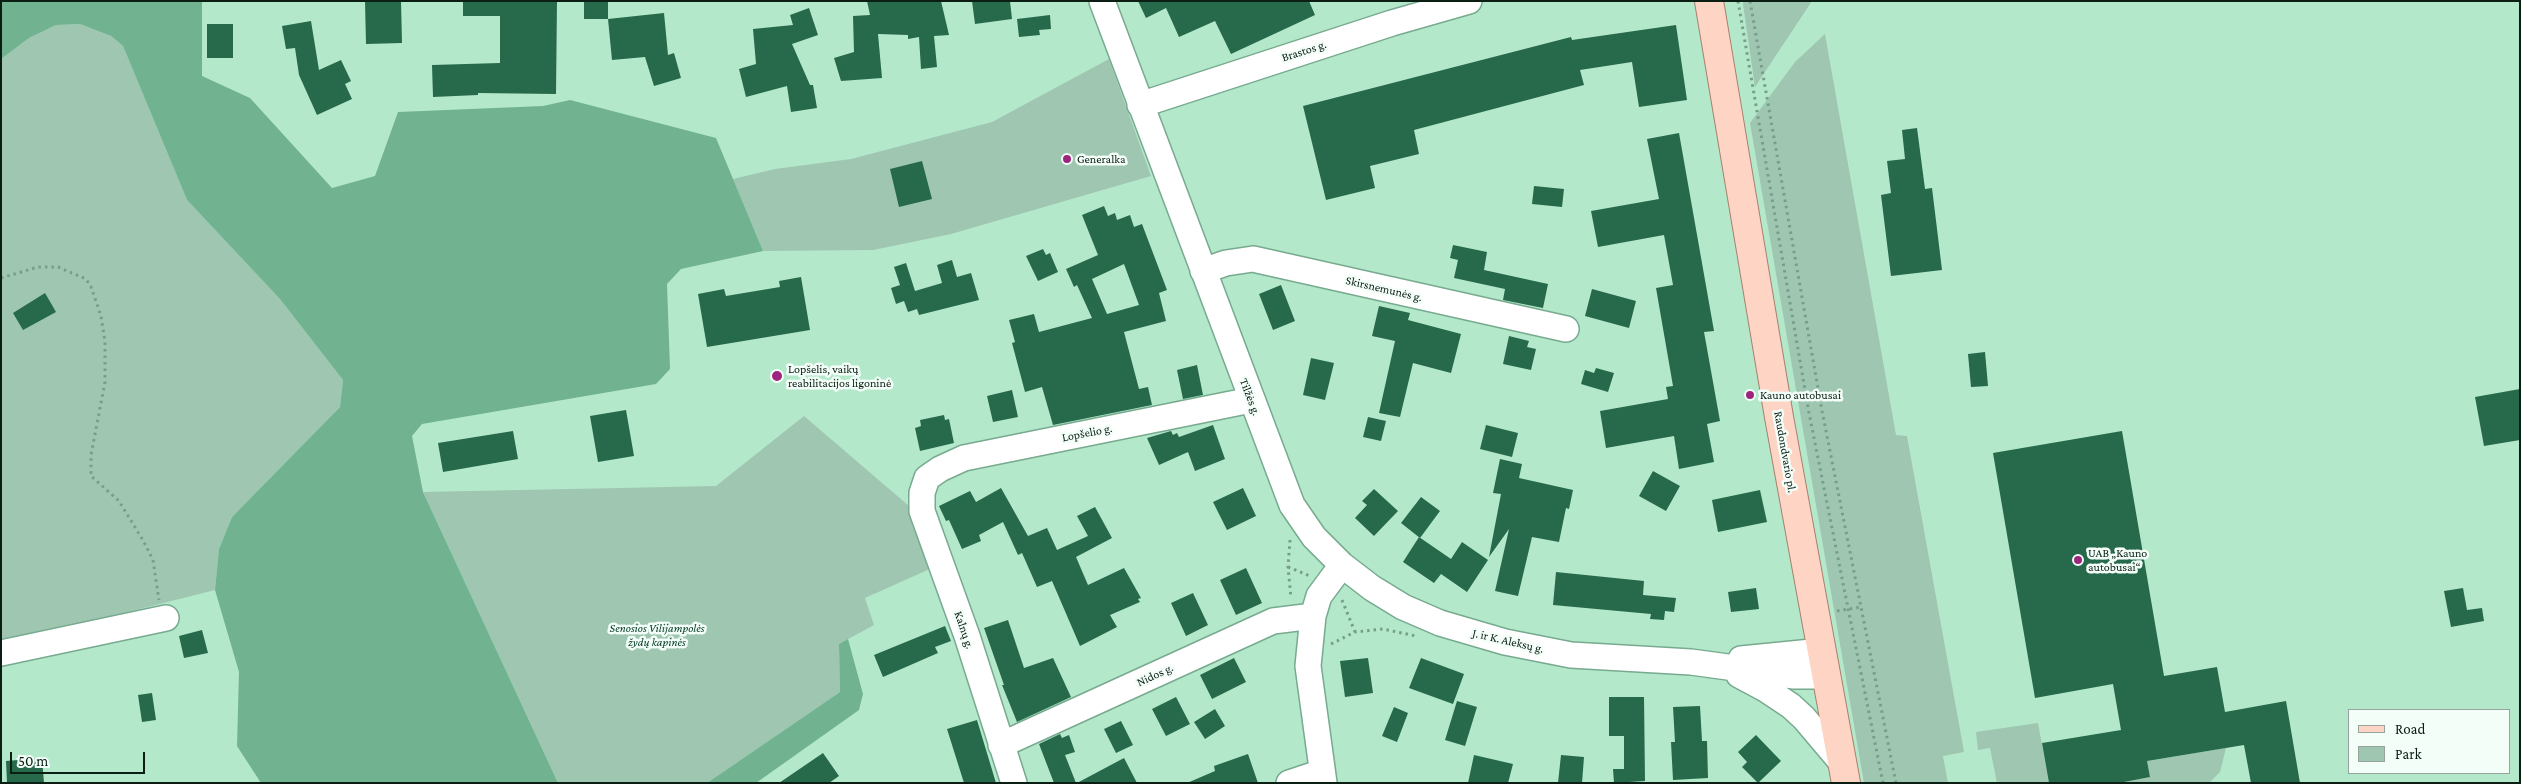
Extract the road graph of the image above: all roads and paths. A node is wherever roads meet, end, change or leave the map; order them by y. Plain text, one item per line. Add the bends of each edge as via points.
1 (1102, 1) edge
2 (1469, 1) edge
3 (1709, 1) edge
4 (1738, 1) edge
5 (1750, 1) edge
6 (1140, 105) junction
7 (1203, 271) junction
8 (1, 278) edge
9 (1566, 330) dead end
10 (1251, 400) junction
11 (928, 478) joint
12 (1292, 505) junction
13 (1342, 565) junction
14 (1303, 617) junction
15 (164, 619) joint
16 (1440, 623) junction
17 (1, 653) edge
18 (1691, 662) junction
19 (1824, 663) junction
20 (1308, 666) junction
21 (1725, 668) junction
22 (1002, 746) junction
23 (1844, 773) edge
24 (1323, 777) edge
25 (1014, 783) edge
26 (1289, 783) edge
27 (1883, 783) edge
28 (1896, 783) edge

1 - 6 street, Tilžės g.
2 - 6 street, Brastos g.
3 - 19 main road, Raudondvario pl. via 1778,417
4 - 27 path via 1809,413
5 - 28 path via 1822,411
6 - 7 street, Tilžės g.
7 - 9 street, Skirsnemunės g. via 1253,259
7 - 10 street, Tilžės g.
8 - 15 path via 38,267 58,268 77,273 91,287 101,316 105,342 105,382 90,476 118,501 144,542 153,560
10 - 11 street, Lopšelio g. via 964,458
10 - 12 street, Tilžės g.
11 - 22 street, Kalnų g. via 922,493 922,511
12 - 13 street, Tilžės g. via 1314,537
12 - 14 path via 1288,567
13 - 14 street
13 - 16 street, J. ir K. Aleksų g. via 1387,598
14 - 20 street
14 - 22 street, Nidos g. via 1273,621
15 - 17 street
16 - 18 street, J. ir K. Aleksų g. via 1504,642 1571,655
16 - 20 path via 1414,637 1383,629 1355,632 1336,640
18 - 19 street, J. ir K. Aleksų g.
18 - 21 street, J. ir K. Aleksų g.
19 - 21 street, J. ir K. Aleksų g. via 1794,676
19 - 23 main road, Raudondvario pl.
20 - 24 street
21 - 23 street, J. ir K. Aleksų g. via 1791,706 1804,718
22 - 25 street, Kalnų g.
24 - 26 street

